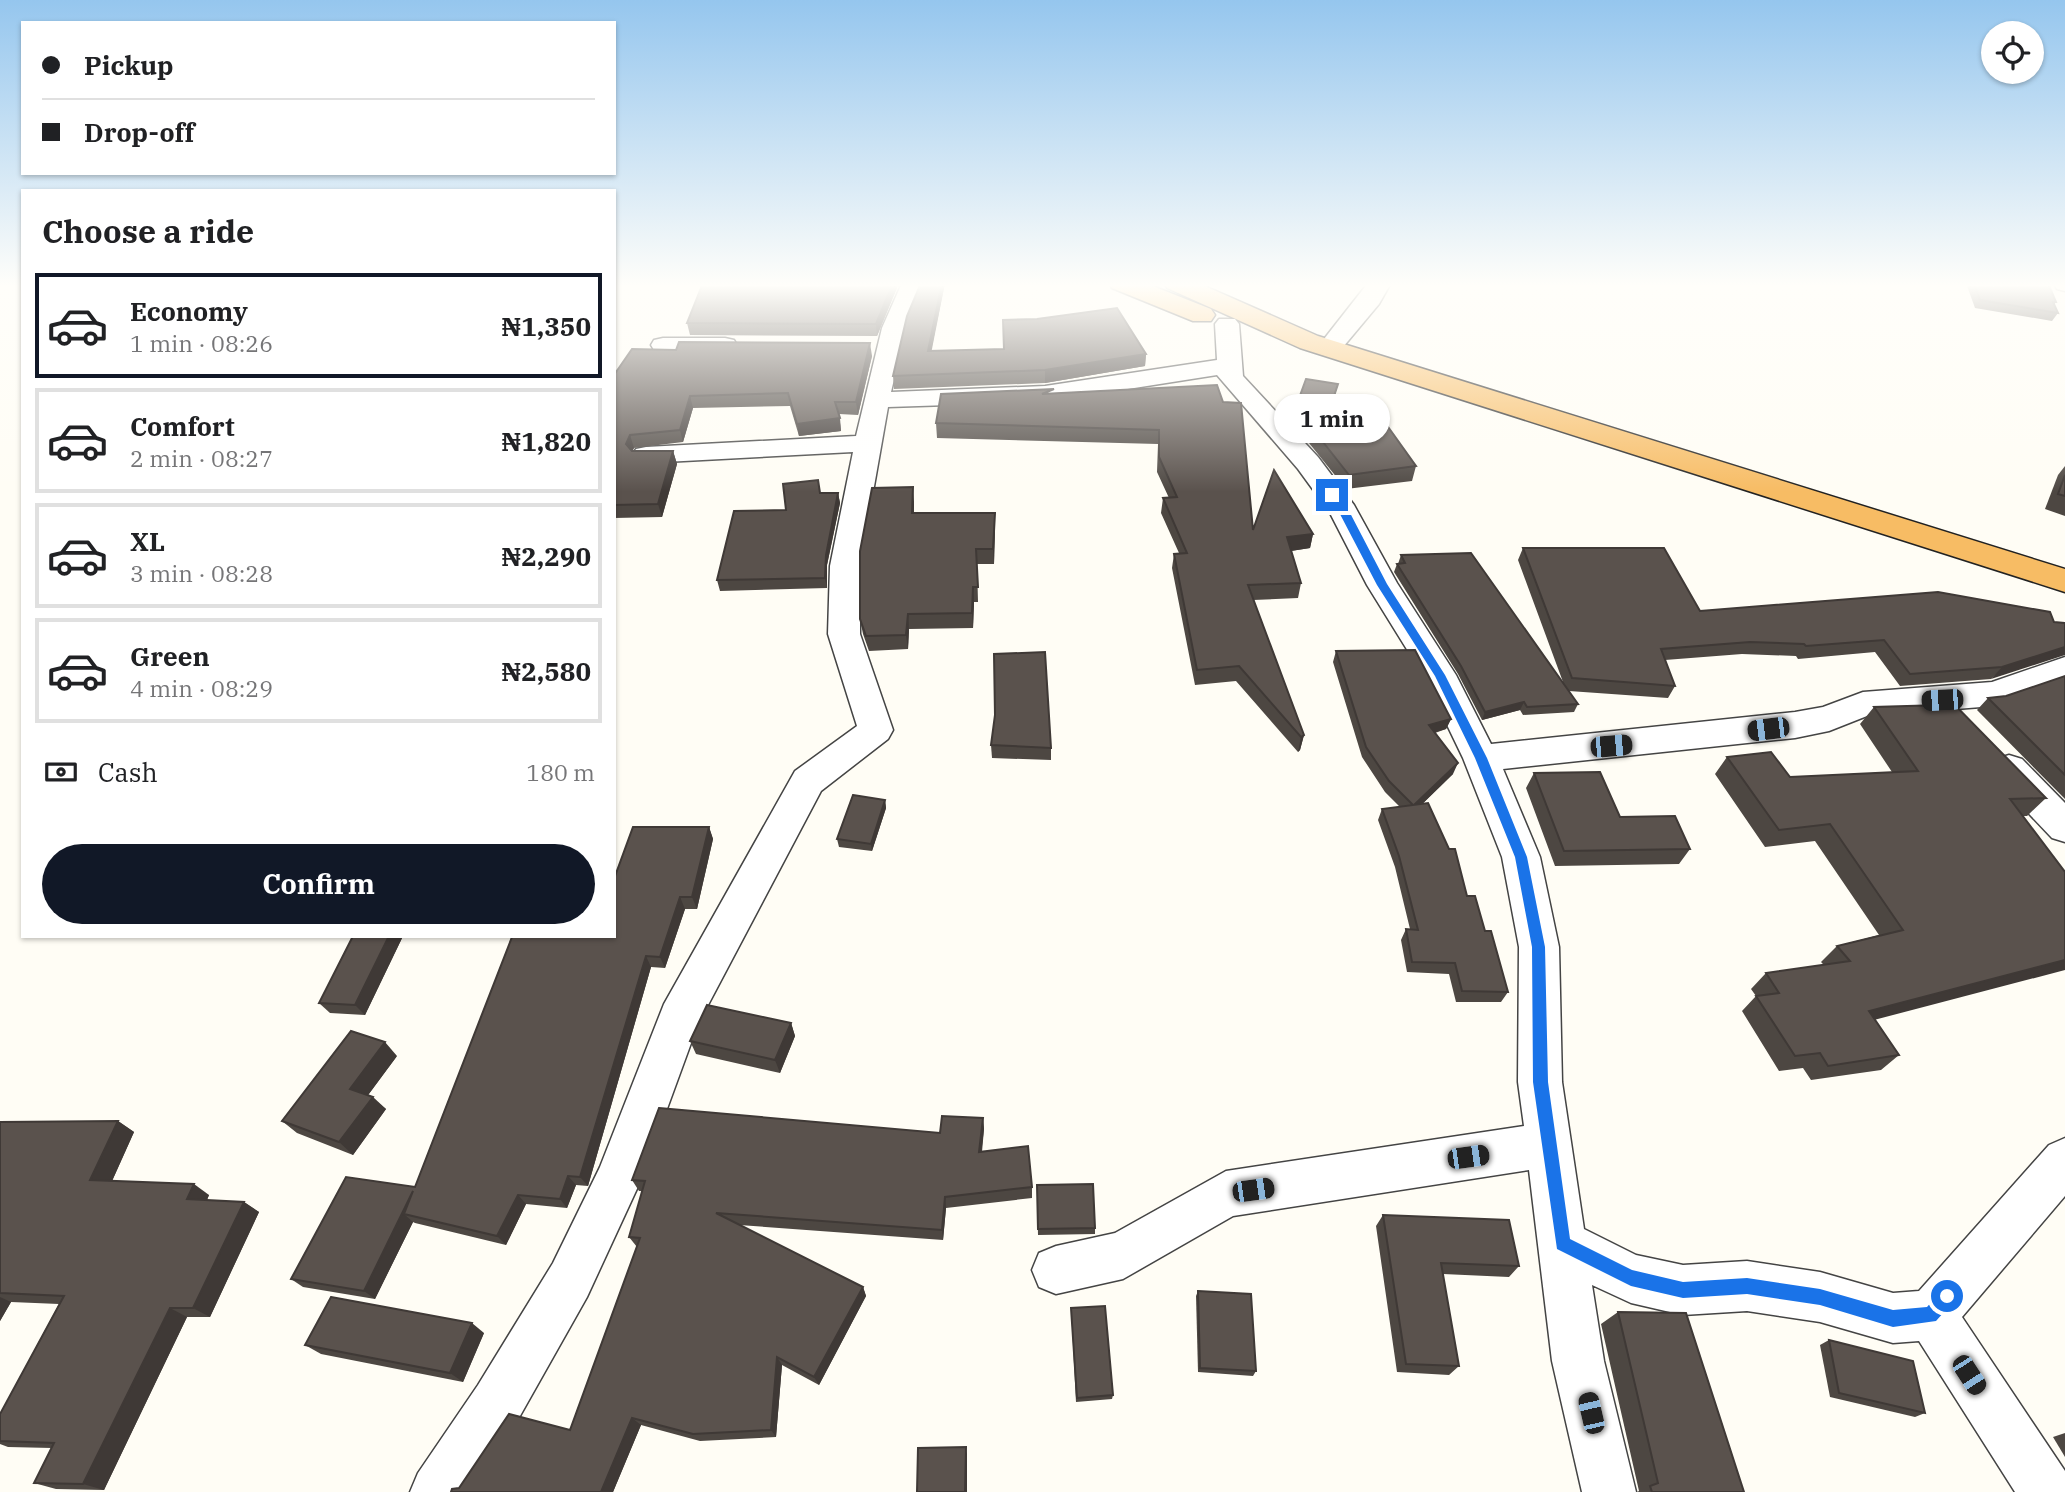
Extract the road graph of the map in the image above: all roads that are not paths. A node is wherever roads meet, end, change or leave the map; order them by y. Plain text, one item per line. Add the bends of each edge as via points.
1 (876, 353) edge
2 (1227, 353) edge
3 (1343, 353) edge
4 (1227, 366) junction
5 (876, 400) junction
6 (870, 443) junction
7 (646, 455) edge
8 (2065, 581) edge
9 (2065, 669) edge
10 (1942, 700) junction
11 (1481, 758) junction
12 (2065, 827) edge
13 (1549, 1145) junction
14 (2065, 1161) edge
15 (1563, 1244) junction
16 (1056, 1270) dead end
17 (1931, 1315) junction
18 (437, 1492) edge
19 (1609, 1492) edge
20 (2046, 1492) edge

1 - 5 street
2 - 4 street
3 - 8 highway
4 - 5 street via 1045,394
4 - 11 street via 1230,377 1308,463 1344,511 1382,585 1439,675
5 - 6 street
6 - 7 street
6 - 18 street via 845,566 844,634 876,730 808,781 679,1018 618,1180 570,1280
9 - 10 street via 1994,694
10 - 11 street via 1863,705 1795,725
10 - 12 street
11 - 13 street via 1521,857 1539,947 1541,1082
13 - 15 street
13 - 16 street via 1226,1194 1123,1255
14 - 17 street
15 - 17 street via 1631,1278 1683,1290 1747,1286 1820,1297 1893,1318
15 - 19 street via 1578,1361
17 - 20 street

